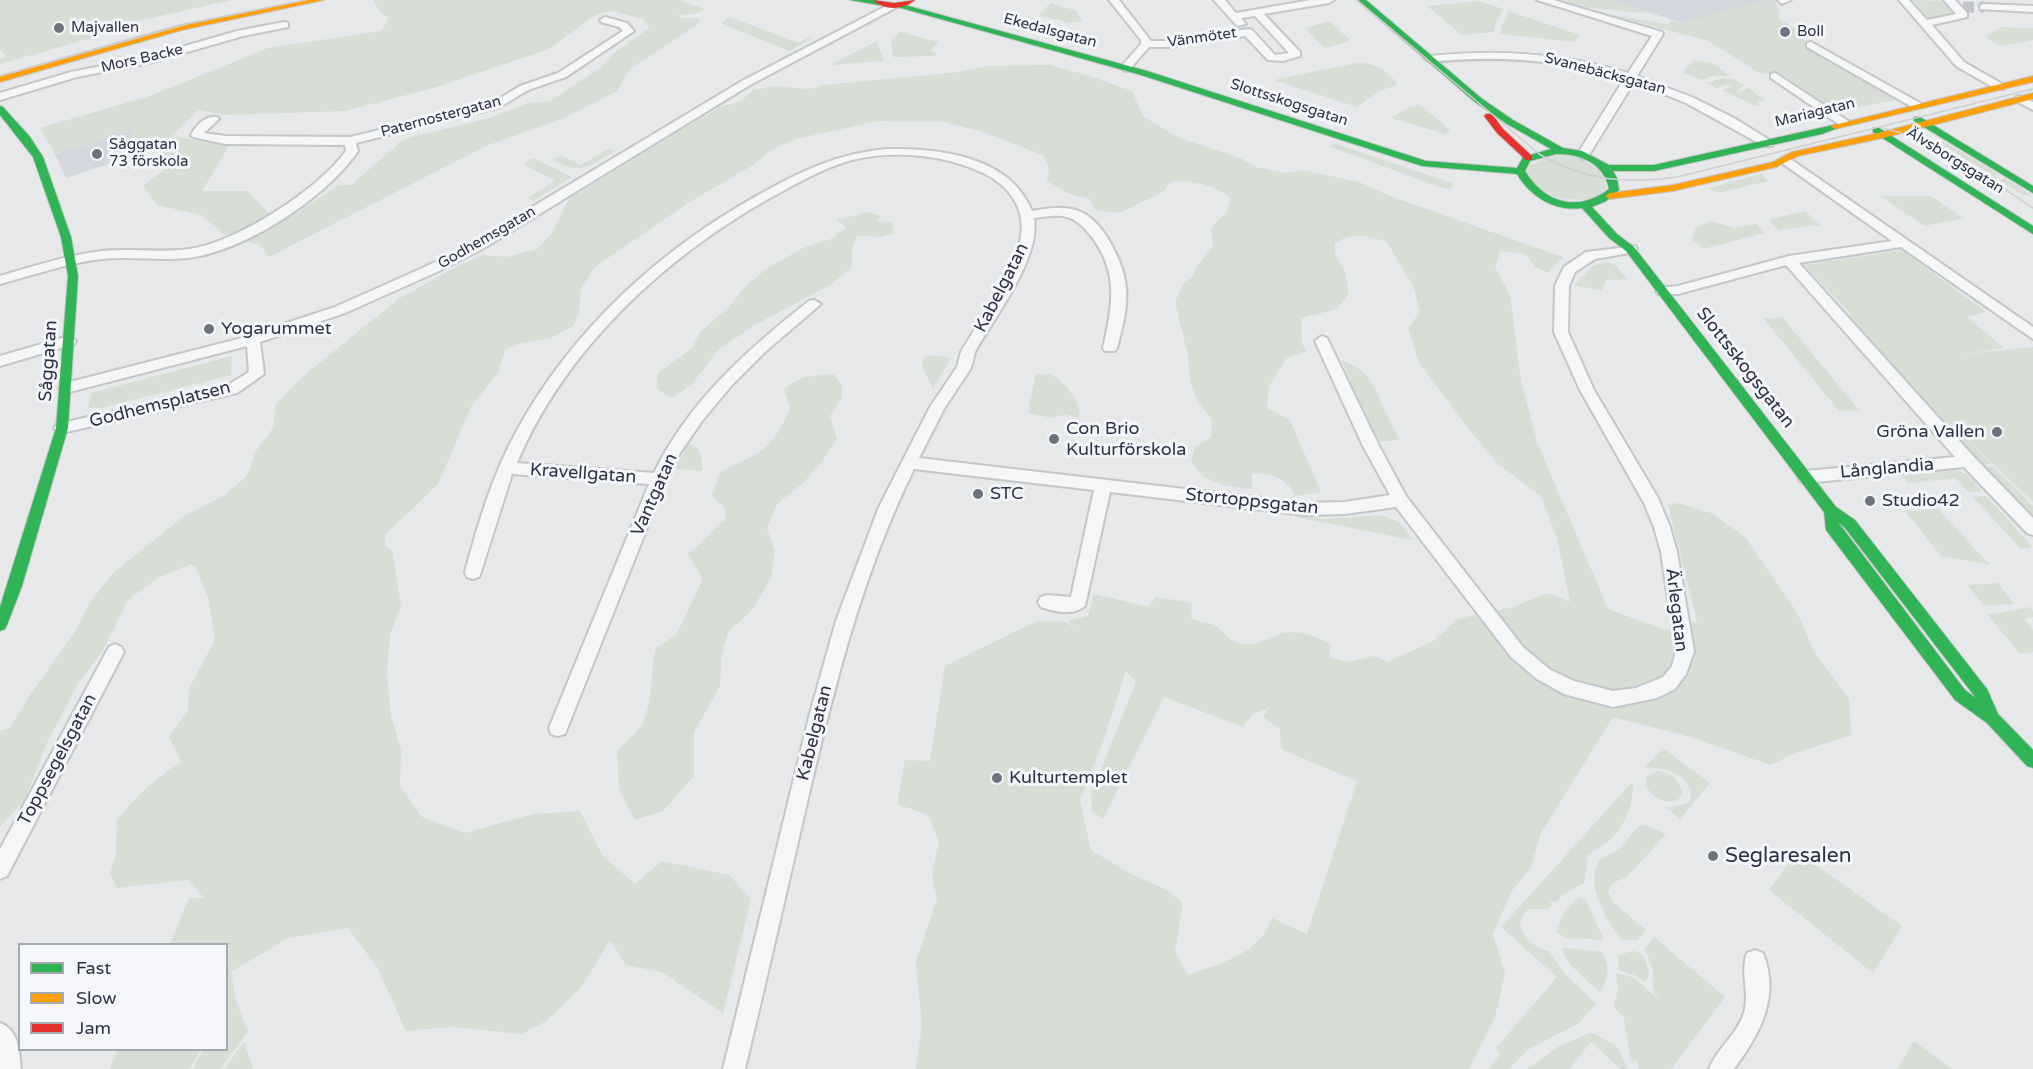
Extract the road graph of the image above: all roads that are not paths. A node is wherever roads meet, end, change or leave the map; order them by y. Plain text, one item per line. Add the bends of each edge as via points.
1 (276, 0) edge
2 (320, 0) edge
3 (854, 0) edge
4 (911, 0) edge
5 (1114, 0) edge
6 (1219, 0) edge
7 (1329, 0) edge
8 (1361, 0) edge
9 (1542, 0) edge
10 (1904, 0) edge
11 (1956, 5) edge
12 (884, 6) edge
13 (1984, 8) tunnel mouth
14 (2033, 9) edge
15 (1257, 12) junction
16 (1234, 16) junction
17 (604, 20) dead end
18 (1925, 24) junction
19 (284, 25) dead end
20 (1248, 32) junction
21 (1146, 44) junction
22 (1811, 45) dead end
23 (1430, 59) junction
24 (1129, 64) junction
25 (0, 68) edge
26 (1775, 76) dead end
27 (1629, 78) junction
28 (2033, 79) edge
29 (0, 80) edge
30 (2000, 87) junction
31 (0, 97) edge
32 (2026, 97) edge
33 (1478, 100) junction
34 (1916, 105) junction
35 (2033, 106) edge
36 (0, 109) edge
37 (1901, 109) junction
38 (213, 119) dead end
39 (1859, 119) junction
40 (1844, 123) junction
41 (1924, 124) junction
42 (1883, 135) junction
43 (350, 141) junction
44 (1768, 142) junction
45 (1585, 150) junction
46 (1561, 151) junction
47 (1529, 158) junction
48 (1786, 160) junction
49 (1605, 166) junction
50 (1520, 171) junction
51 (2033, 190) edge
52 (1606, 199) junction
53 (1585, 206) junction
54 (1028, 214) junction
55 (2033, 231) edge
56 (1904, 243) junction
57 (1630, 249) junction
58 (1789, 260) junction
59 (72, 261) junction
60 (0, 280) edge
61 (1663, 291) junction
62 (814, 304) dead end
63 (2033, 319) edge
64 (2018, 324) junction
65 (2033, 334) edge
66 (253, 339) junction
67 (69, 341) junction
68 (1322, 341) dead end
69 (1110, 348) dead end
70 (0, 362) edge
71 (66, 388) junction
72 (62, 428) junction
73 (1968, 461) junction
74 (909, 463) junction
75 (508, 468) junction
76 (1806, 477) junction
77 (659, 479) junction
78 (1103, 487) junction
79 (1400, 500) junction
80 (2033, 529) edge
81 (473, 572) dead end
82 (1047, 602) dead end
83 (0, 625) edge
84 (115, 652) dead end
85 (558, 728) dead end
86 (2026, 744) edge
87 (2033, 761) edge
88 (0, 868) edge
89 (1755, 961) dead end
90 (0, 1035) edge
91 (10, 1069) edge
92 (734, 1069) edge
93 (1720, 1069) edge

1 - 25 street via 190,18
2 - 29 street via 181,28
3 - 12 street, Ekedalsgatan
4 - 12 street, Godhemsgatan
4 - 24 street, Ekedalsgatan
5 - 21 street
6 - 16 street
7 - 15 street
8 - 23 street
9 - 27 street via 1658,34
10 - 18 street
11 - 18 street via 1963,15
12 - 24 street, Ekedalsgatan
12 - 66 street, Godhemsgatan via 746,83 479,245 340,309
13 - 14 street
15 - 16 street
15 - 20 street, Vänmötet via 1296,54 1272,58
16 - 20 street
17 - 43 street, Paternostergatan via 623,25 629,31 562,75 524,87 496,105
18 - 30 street via 1960,64
19 - 31 street, Mors Backe via 241,33 149,60 75,74
20 - 21 street, Vänmötet via 1172,44
21 - 24 street
22 - 34 street
23 - 27 street, Svanebäcksgatan via 1503,53 1563,60
23 - 33 street
24 - 50 street, Slottsskogsgatan via 1426,155 1455,168
26 - 40 street
27 - 44 street, Svanebäcksgatan via 1710,108
27 - 45 street
28 - 30 street, Mariagatan
30 - 34 street, Mariagatan
32 - 35 street
32 - 41 street, Mariagatan
33 - 46 street
33 - 47 street via 1500,131
34 - 37 street, Mariagatan
36 - 59 street, Såggatan via 25,137 43,168
37 - 39 street, Mariagatan
37 - 41 street, Älvsborgsgatan
38 - 43 street, Paternostergatan via 197,135 225,140
39 - 40 street, Mariagatan
39 - 42 street, Älvsborgsgatan
40 - 44 street, Mariagatan
41 - 42 street, Mariagatan
41 - 51 street, Älvsborgsgatan
42 - 48 street, Mariagatan via 1795,154
42 - 55 street, Älvsborgsgatan
43 - 59 street via 352,151 335,175 289,207 217,246 184,255 118,254
44 - 49 street, Mariagatan via 1654,168
45 - 46 street
45 - 49 street
46 - 47 street
47 - 50 street
48 - 52 street, Mariagatan via 1672,188
48 - 56 street
49 - 52 street via 1614,182 1614,190
50 - 53 street via 1523,181 1536,193 1556,202
52 - 53 street
52 - 57 street, Slottsskogsgatan
53 - 57 street, Slottsskogsgatan
54 - 69 street via 1078,215 1110,254 1119,272 1120,286
54 - 74 street, Kabelgatan via 1023,252 968,352 964,368
54 - 75 street via 1016,191 1000,177 944,156 872,154 823,165 733,214 637,287 589,336 560,376 533,416
56 - 58 street
56 - 64 street
57 - 61 street, Slottsskogsgatan
57 - 79 street, Ärlegatan via 1591,255 1569,270 1562,286 1562,332 1574,364 1662,526 1685,651 1680,669 1669,683 1657,690 1613,699 1577,690 1543,674 1517,652
58 - 61 street
58 - 73 street
59 - 60 street
59 - 67 street, Såggatan
61 - 76 street, Slottsskogsgatan
62 - 77 street, Vantgatan via 748,358 722,385 683,437
63 - 64 street
64 - 65 street
66 - 71 street, Godhemsgatan
66 - 72 street, Godhemsplatsen via 257,374 232,389
67 - 70 street
67 - 71 street, Såggatan
68 - 79 street, Ärlegatan
71 - 72 street, Såggatan
72 - 83 street, Såggatan
73 - 76 street, Långlandia
73 - 80 street
74 - 78 street, Stortoppsgatan
74 - 92 street, Kabelgatan via 876,533 844,621
75 - 77 street, Kravellgatan
75 - 81 street via 494,500
76 - 86 street, Slottsskogsgatan via 1831,511 1831,526 1960,695
77 - 85 street, Vantgatan
78 - 79 street, Stortoppsgatan via 1305,509
78 - 82 street via 1079,601 1073,606
84 - 88 street, Toppsegelsgatan
86 - 87 street, Slottsskogsgatan
89 - 93 street via 1760,990 1755,1020
90 - 91 street via 7,1044

